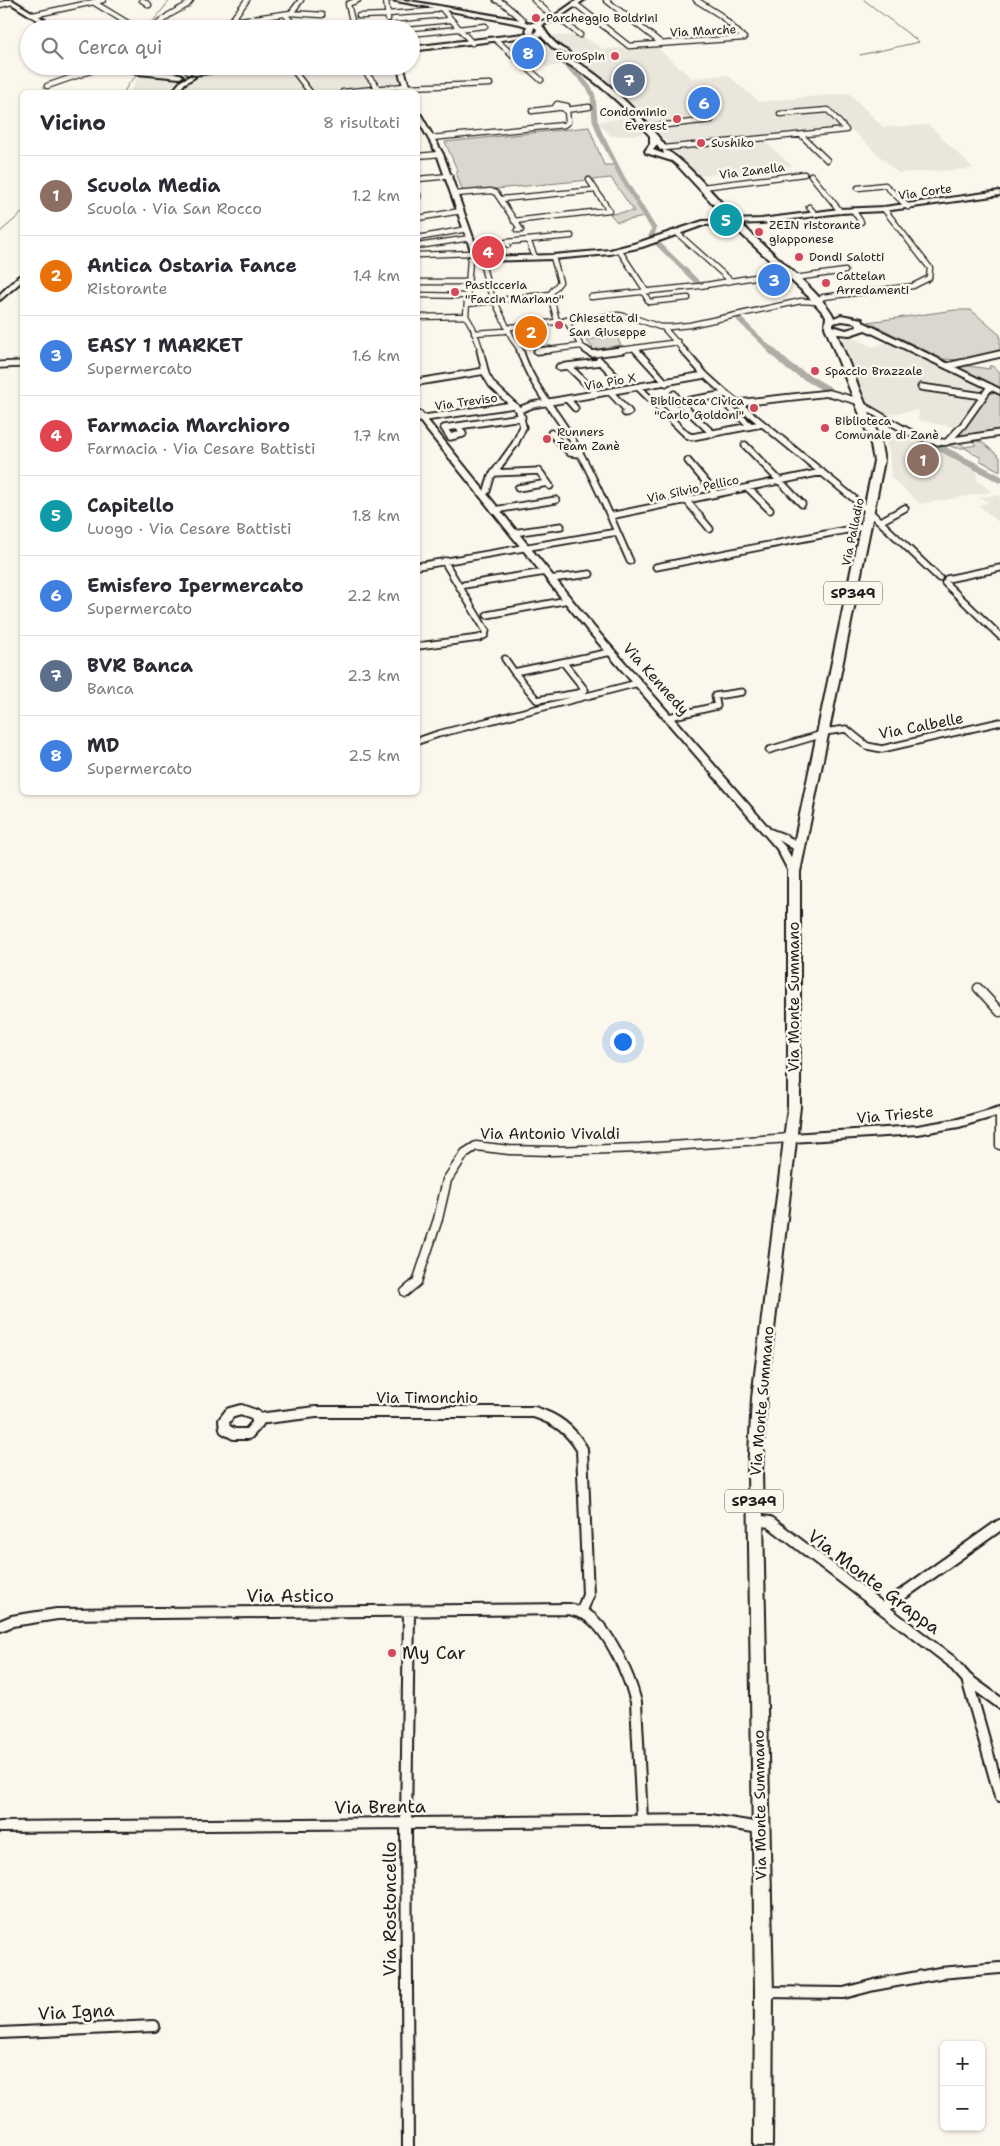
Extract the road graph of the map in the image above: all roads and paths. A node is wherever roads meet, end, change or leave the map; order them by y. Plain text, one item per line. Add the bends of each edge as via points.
1 (103, 0) edge
2 (142, 0) edge
3 (191, 0) edge
4 (247, 0) edge
5 (301, 0) edge
6 (358, 0) edge
7 (496, 0) edge
8 (534, 0) edge
9 (581, 0) edge
10 (606, 0) edge
11 (696, 0) edge
12 (10, 1) edge
13 (390, 1) edge
14 (93, 2) junction
15 (0, 5) edge
16 (149, 5) dead end
17 (574, 5) junction
18 (440, 8) junction
19 (291, 13) junction
20 (32, 14) junction
21 (285, 14) junction
22 (322, 15) dead end
23 (387, 15) junction
24 (359, 16) dead end
25 (254, 18) joint
26 (554, 18) junction
27 (42, 20) edge
28 (122, 20) edge
29 (162, 20) edge
30 (231, 20) edge
31 (238, 20) edge
32 (290, 20) edge
33 (352, 20) edge
34 (388, 20) edge
35 (450, 20) junction
36 (522, 21) junction
37 (420, 23) edge
38 (485, 26) dead end
39 (458, 29) junction
40 (534, 31) junction
41 (420, 33) edge
42 (580, 35) dead end
43 (496, 40) junction
44 (472, 43) junction
45 (661, 43) junction
46 (420, 49) edge
47 (79, 75) edge
48 (188, 75) edge
49 (297, 75) edge
50 (367, 75) edge
51 (402, 75) edge
52 (541, 80) dead end
53 (490, 84) dead end
54 (47, 86) dead end
55 (378, 88) junction
56 (406, 88) edge
57 (177, 90) edge
58 (308, 90) edge
59 (360, 90) edge
60 (564, 106) junction
61 (589, 107) dead end
62 (532, 111) dead end
63 (780, 114) dead end
64 (420, 119) edge
65 (711, 120) dead end
66 (648, 128) junction
67 (801, 135) junction
68 (431, 138) junction
69 (661, 150) junction
70 (440, 154) junction
71 (420, 156) edge
72 (827, 160) dead end
73 (804, 174) dead end
74 (811, 175) dead end
75 (450, 176) junction
76 (420, 179) edge
77 (589, 180) dead end
78 (703, 187) junction
79 (858, 188) dead end
80 (595, 190) junction
81 (1000, 193) edge
82 (455, 194) junction
83 (501, 199) junction
84 (809, 207) dead end
85 (908, 207) junction
86 (884, 209) junction
87 (461, 210) junction
88 (854, 210) junction
89 (840, 211) junction
90 (815, 214) junction
91 (420, 218) edge
92 (514, 220) junction
93 (734, 222) junction
94 (861, 222) dead end
95 (467, 229) junction
96 (517, 230) dead end
97 (676, 232) junction
98 (571, 236) dead end
99 (420, 238) edge
100 (528, 240) junction
101 (508, 245) dead end
102 (420, 246) edge
103 (620, 250) junction
104 (420, 255) edge
105 (475, 256) junction
106 (535, 257) junction
107 (553, 257) junction
108 (845, 270) dead end
109 (755, 277) dead end
110 (795, 278) junction
111 (20, 280) edge
112 (730, 281) junction
113 (420, 282) edge
114 (469, 282) junction
115 (646, 291) junction
116 (550, 294) junction
117 (420, 295) edge
118 (468, 296) junction
119 (591, 297) dead end
120 (0, 298) edge
121 (688, 298) dead end
122 (494, 299) junction
123 (818, 302) junction
124 (468, 304) junction
125 (466, 316) junction
126 (420, 317) edge
127 (851, 319) junction
128 (566, 320) junction
129 (557, 321) junction
130 (830, 325) junction
131 (663, 327) junction
132 (508, 329) junction
133 (856, 330) junction
134 (474, 333) junction
135 (678, 342) junction
136 (837, 343) junction
137 (581, 346) junction
138 (635, 348) junction
139 (537, 351) dead end
140 (594, 354) junction
141 (1000, 354) edge
142 (601, 362) junction
143 (20, 364) edge
144 (0, 365) edge
145 (568, 366) junction
146 (948, 366) junction
147 (559, 367) dead end
148 (485, 371) junction
149 (614, 375) dead end
150 (705, 375) junction
151 (420, 382) edge
152 (666, 382) junction
153 (638, 387) junction
154 (921, 387) dead end
155 (990, 387) junction
156 (610, 392) junction
157 (1000, 392) edge
158 (597, 394) junction
159 (674, 394) dead end
160 (726, 394) junction
161 (716, 396) junction
162 (983, 396) junction
163 (567, 399) junction
164 (546, 402) junction
165 (679, 402) junction
166 (512, 403) junction
167 (737, 403) junction
168 (862, 404) junction
169 (525, 406) junction
170 (575, 408) dead end
171 (520, 410) junction
172 (625, 413) dead end
173 (522, 416) junction
174 (420, 417) edge
175 (420, 418) edge
176 (762, 424) junction
177 (458, 426) junction
178 (751, 426) junction
179 (551, 433) dead end
180 (1000, 433) edge
181 (714, 434) junction
182 (450, 437) junction
183 (439, 438) junction
184 (948, 441) junction
185 (745, 444) dead end
186 (580, 454) junction
187 (688, 461) dead end
188 (822, 472) junction
189 (492, 475) junction
190 (779, 481) junction
191 (480, 487) junction
192 (518, 488) dead end
193 (748, 488) junction
194 (716, 494) junction
195 (556, 500) dead end
196 (687, 501) junction
197 (802, 504) dead end
198 (905, 508) dead end
199 (493, 509) junction
200 (770, 510) dead end
201 (869, 511) junction
202 (610, 516) junction
203 (881, 521) junction
204 (561, 526) dead end
205 (867, 526) junction
206 (710, 529) dead end
207 (617, 532) junction
208 (513, 533) junction
209 (525, 547) junction
210 (444, 561) junction
211 (630, 561) dead end
212 (420, 566) edge
213 (656, 568) dead end
214 (1000, 568) edge
215 (590, 574) dead end
216 (547, 576) junction
217 (946, 581) junction
218 (464, 585) dead end
219 (568, 600) junction
220 (487, 615) dead end
221 (1000, 636) edge
222 (420, 646) edge
223 (611, 652) junction
224 (505, 658) dead end
225 (563, 662) junction
226 (514, 672) junction
227 (638, 683) junction
228 (742, 692) dead end
229 (669, 717) junction
230 (1000, 722) edge
231 (824, 733) junction
232 (420, 741) edge
233 (768, 750) dead end
234 (803, 832) junction
235 (782, 842) junction
236 (799, 849) junction
237 (794, 872) junction
238 (978, 988) dead end
239 (1000, 1012) edge
240 (1000, 1111) edge
241 (1000, 1116) edge
242 (791, 1138) junction
243 (1000, 1145) edge
244 (406, 1292) dead end
245 (258, 1419) dead end
246 (755, 1520) junction
247 (1000, 1525) edge
248 (883, 1608) junction
249 (409, 1612) junction
250 (581, 1613) junction
251 (0, 1626) edge
252 (967, 1679) junction
253 (1000, 1702) edge
254 (1000, 1796) edge
255 (642, 1820) junction
256 (406, 1823) junction
257 (0, 1827) edge
258 (760, 1828) junction
259 (1000, 1968) edge
260 (764, 1992) junction
261 (154, 2026) dead end
262 (0, 2033) edge
263 (763, 2139) edge
264 (408, 2146) edge

1 - 14 street
2 - 16 street
3 - 29 street
4 - 30 street
5 - 19 street
6 - 33 street via 348,4
7 - 36 street
8 - 26 street
9 - 17 main road
10 - 45 street
11 - 45 street, Via Marche via 720,14 744,38
12 - 15 street
12 - 20 street
13 - 18 street
13 - 23 street
14 - 20 street
14 - 28 street
17 - 26 main road
17 - 45 street via 629,46
18 - 23 street
18 - 35 street
18 - 36 street
19 - 21 street
19 - 22 street
20 - 27 street
21 - 25 street
21 - 32 street
23 - 24 street
23 - 34 street
25 - 31 street
26 - 40 main road
26 - 42 street
35 - 37 street
35 - 39 street
36 - 40 street
38 - 39 street
39 - 41 street
39 - 44 street
40 - 43 street
40 - 66 main road via 557,51 577,59
43 - 44 street
43 - 52 street
44 - 46 street
47 - 54 street
48 - 57 street
49 - 58 street
50 - 55 street
51 - 56 street
53 - 56 street
55 - 56 street
55 - 59 street
60 - 61 street
60 - 62 street
60 - 68 street via 568,122 564,125
63 - 67 street via 828,110 846,130
64 - 68 street
65 - 66 street
66 - 69 main road via 654,135 654,144
67 - 69 street
67 - 72 street
68 - 70 street
69 - 78 main road
70 - 71 street
70 - 75 street
73 - 78 street, Via Zanella
74 - 89 street
75 - 76 street
75 - 82 street
77 - 80 street
78 - 93 main road
79 - 85 street via 885,185
80 - 83 street
80 - 92 street via 609,210 606,212
81 - 85 street, Via Corte
82 - 83 street via 491,191
82 - 87 street
83 - 92 street
84 - 90 street
85 - 86 street, Via Corte
86 - 88 street, Via Corte
86 - 123 street via 930,268 929,278 913,286 828,296
87 - 91 street
87 - 95 street
88 - 89 street, Via Corte
88 - 94 street
89 - 90 street, Via Corte
90 - 93 street, Via Corte
92 - 96 street via 521,230
93 - 97 street, Via Corte via 703,223
93 - 110 main road
95 - 99 street
95 - 105 street
97 - 103 street, Via Corte
97 - 112 street
98 - 100 street
100 - 101 street via 506,242
100 - 106 street
102 - 105 street
103 - 107 street, Via Corte
103 - 115 street
104 - 105 street
105 - 106 street, Via Corte
105 - 114 street
105 - 122 street
106 - 107 street, Via Corte
107 - 116 street via 560,282
108 - 110 street
109 - 112 street
110 - 123 main road
111 - 120 street
112 - 115 street
113 - 114 street
114 - 118 street
115 - 119 street
115 - 121 street via 649,302
116 - 122 street
116 - 129 street
117 - 118 street
118 - 124 street
122 - 124 street
122 - 132 street
123 - 127 main road
123 - 130 main road, SP349 via 830,316
123 - 131 street
124 - 125 street
125 - 126 street
125 - 134 street
127 - 130 main road via 836,319
127 - 133 main road via 859,321
128 - 129 street
128 - 131 street via 618,314
128 - 137 street
129 - 132 street
130 - 133 main road
130 - 136 main road, SP349
131 - 135 street
132 - 134 street
132 - 164 street
133 - 136 main road via 842,336
133 - 146 street via 879,333
134 - 148 street
135 - 138 street
135 - 150 street
136 - 168 main road, Via Palladio / SP349
137 - 139 street
137 - 140 street via 587,353
138 - 140 street
138 - 152 street
140 - 142 street
141 - 146 street
142 - 145 street
142 - 149 street
143 - 144 street
145 - 147 street
145 - 158 street
146 - 155 street
148 - 151 street
148 - 166 street via 492,385
150 - 152 street, Via Pio X
150 - 160 street
152 - 153 street, Via Pio X
153 - 156 street, Via Pio X
153 - 181 street via 687,435
154 - 162 street
155 - 157 street
155 - 162 street
156 - 158 street, Via Pio X
156 - 172 street via 629,412
158 - 163 street, Via Pio X
159 - 165 street
160 - 161 street
160 - 167 street
161 - 165 street
161 - 178 street
162 - 184 street
163 - 164 street, Via Pio X
163 - 170 street
164 - 169 street, Via Pio X
164 - 186 street
165 - 181 street
166 - 169 street
166 - 171 street
166 - 174 street, Via Treviso
167 - 168 street via 833,393
167 - 176 street
168 - 184 street via 937,442
168 - 201 main road, Via Palladio / SP349 via 875,440 878,461
169 - 171 street, Via Pio X
171 - 173 street
173 - 177 street
173 - 189 street via 521,434
175 - 183 street, Via Kennedy
176 - 178 street
176 - 188 street
177 - 182 street via 462,434
177 - 182 street via 444,428
178 - 181 street
179 - 186 street via 570,453
180 - 184 street
182 - 183 street
183 - 191 street, Via Kennedy
185 - 190 street
186 - 202 street
187 - 194 street
188 - 190 street, Via Silvio Pellico
188 - 201 street
189 - 191 street
189 - 191 street
189 - 192 street via 539,471 549,484
190 - 193 street, Via Silvio Pellico
190 - 197 street
191 - 199 street, Via Kennedy
193 - 194 street, Via Silvio Pellico
193 - 200 street
194 - 196 street, Via Silvio Pellico
195 - 199 street
196 - 202 street, Via Silvio Pellico
196 - 206 street
198 - 203 street
199 - 208 street, Via Kennedy
201 - 203 street
201 - 205 main road, Via Palladio / SP349
202 - 207 street
203 - 217 street via 939,578 937,581
204 - 208 street
205 - 213 street
205 - 231 main road, Via Palladio / SP349
207 - 209 street
207 - 211 street
208 - 209 street, Via Kennedy
209 - 210 street
209 - 216 street, Via Kennedy
210 - 212 street
210 - 222 street via 486,631 483,637
214 - 217 street
215 - 216 street
216 - 218 street
216 - 219 street, Via Kennedy
217 - 221 street
219 - 220 street
219 - 223 street, Via Kennedy
223 - 225 street
223 - 227 street, Via Kennedy
224 - 226 street
225 - 226 street
225 - 226 street via 585,690 537,700
227 - 229 street, Via Kennedy
227 - 232 street
228 - 229 street via 715,696 717,706
229 - 235 street, Via Kennedy via 768,832
230 - 231 street, Via Calbelle via 882,749 867,746 846,729
231 - 233 street, Via Calbelle
231 - 234 main road, Via Palladio / SP349
234 - 235 street
234 - 236 main road, Via Palladio / SP349
235 - 236 street
235 - 237 street, Via Kennedy
236 - 237 main road, Via Monte Summano / SP349
237 - 242 main road, Via Monte Summano / SP349 via 794,1107
238 - 239 street
240 - 242 street, Via Trieste via 917,1130
241 - 243 street
242 - 244 street, Via Antonio Vivaldi via 553,1151 476,1146 465,1153 447,1180 438,1220 417,1282
242 - 246 main road, Via Monte Summano / SP349 via 758,1407
245 - 250 street, Via Timonchio via 316,1412 534,1412 551,1417 574,1434 582,1449 588,1595
246 - 248 street, Via Monte Grappa via 770,1522
246 - 258 main road, Via Monte Summano / SP349
247 - 248 street
248 - 252 street, Via Monte Grappa via 951,1661
249 - 250 street, Via Astico via 569,1610
249 - 251 street, Via Astico via 57,1614
249 - 256 street, Via Rostoncello
250 - 255 street via 592,1618 633,1688
252 - 253 street, Via Monte Grappa
252 - 254 street, Via Monte Grappa
255 - 256 street, Via Brenta
255 - 258 street, Via Brenta via 710,1820
256 - 257 street, Via Brenta
256 - 264 street, Via Rostoncello
258 - 260 main road, Via Monte Summano / SP349
259 - 260 street via 940,1973 874,1984 844,1993
260 - 263 main road, Via Monte Summano / SP349
261 - 262 street, Via Igna

